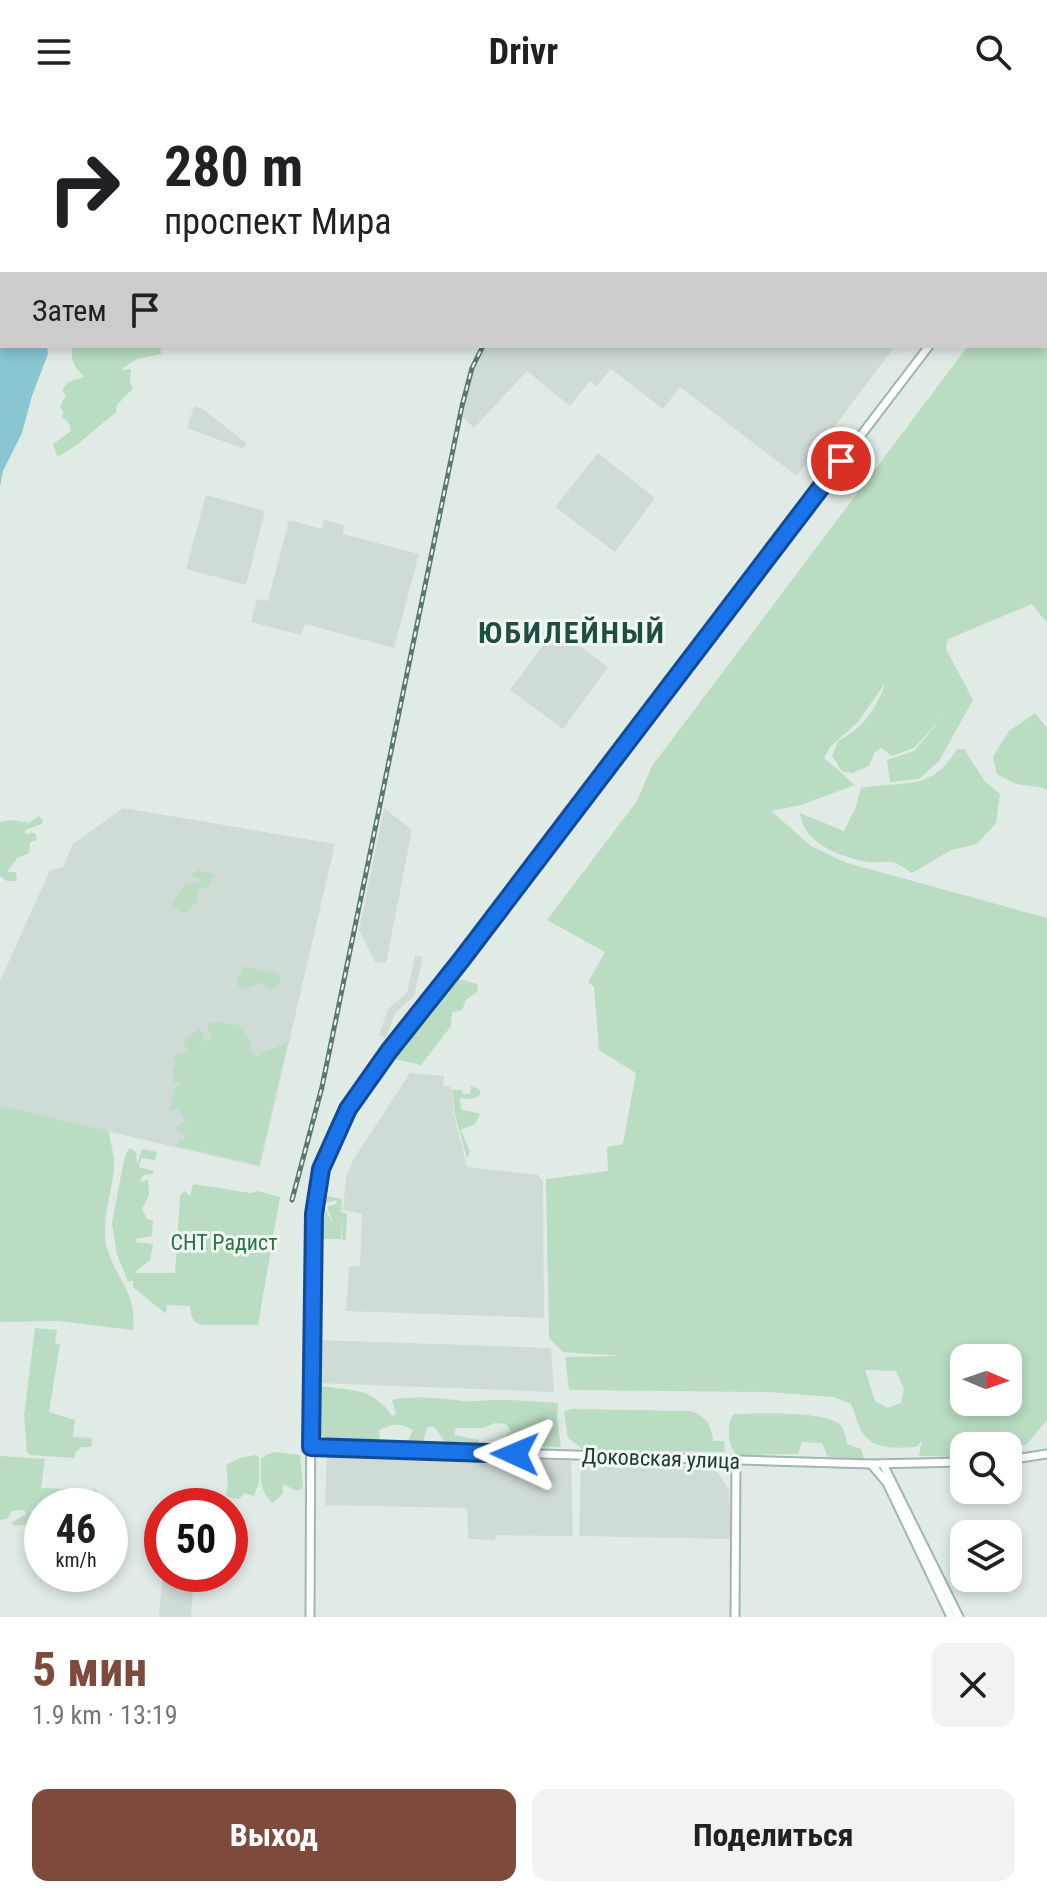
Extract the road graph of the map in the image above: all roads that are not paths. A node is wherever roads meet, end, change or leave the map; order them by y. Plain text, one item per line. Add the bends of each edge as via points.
1 (927, 348) edge
2 (311, 1447) junction
3 (1047, 1454) edge
4 (1022, 1458) edge
5 (736, 1460) junction
6 (950, 1462) edge
7 (871, 1464) junction
8 (883, 1464) junction
9 (310, 1617) edge
10 (735, 1617) edge
11 (951, 1617) edge
12 (959, 1617) edge

1 - 2 street via 348,1109 321,1169 314,1214
2 - 5 street, Доковская улица
2 - 9 street
3 - 4 street
5 - 7 street, Доковская улица
5 - 10 street
6 - 8 street, Доковская улица
7 - 8 street, Доковская улица
7 - 11 street via 887,1483
8 - 12 street

